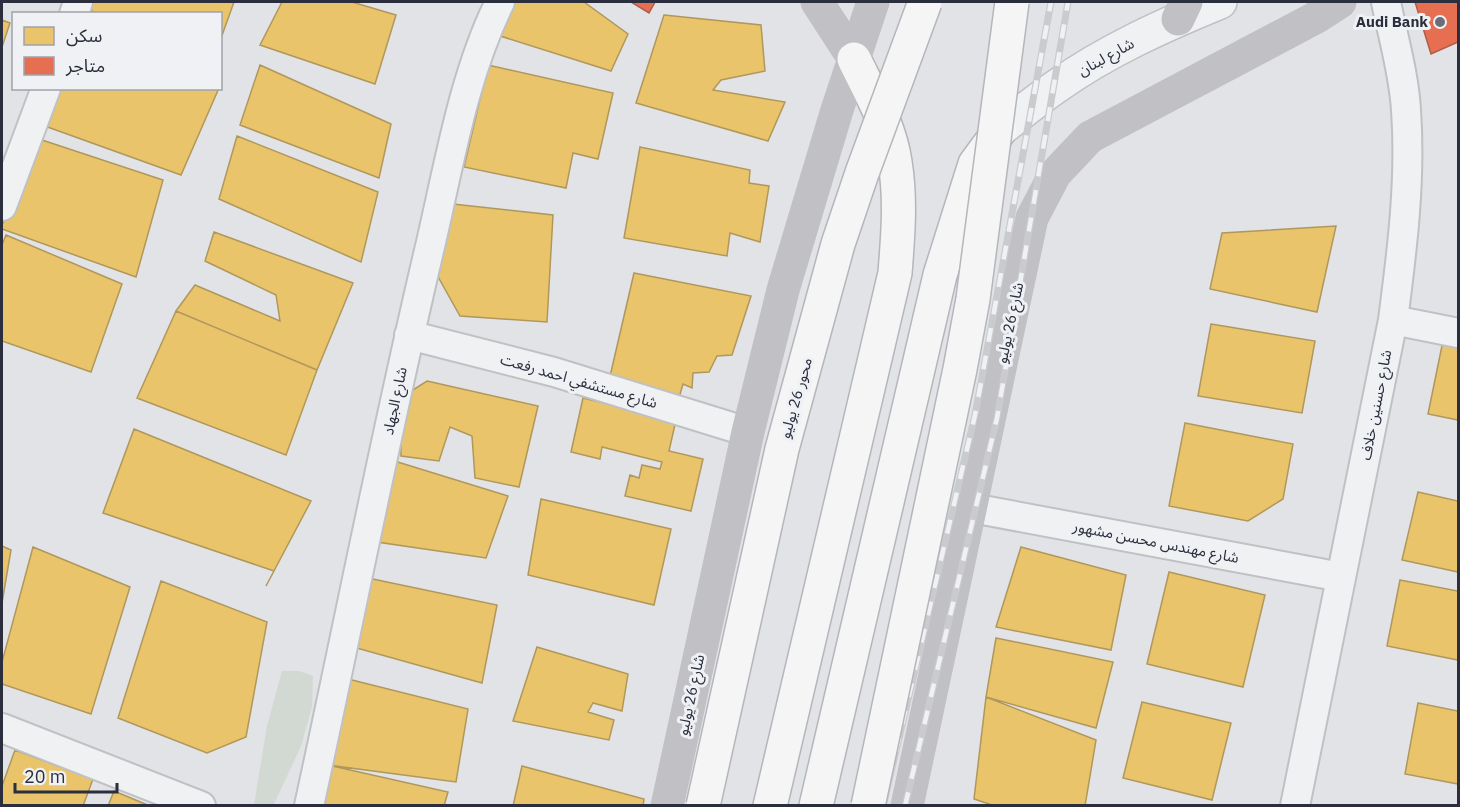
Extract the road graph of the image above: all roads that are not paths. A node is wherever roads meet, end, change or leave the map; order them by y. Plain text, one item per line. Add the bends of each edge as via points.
1 (500, 2) edge
2 (818, 2) edge
3 (873, 2) edge
4 (925, 2) edge
5 (1012, 2) edge
6 (1220, 2) edge
7 (1340, 2) edge
8 (1386, 2) edge
9 (1182, 10) edge
10 (854, 59) junction
11 (45, 90) edge
12 (1002, 128) joint
13 (2, 206) edge
14 (1393, 320) junction
15 (1458, 333) edge
16 (409, 335) junction
17 (748, 432) junction
18 (972, 508) junction
19 (1341, 577) junction
20 (2, 728) edge
21 (201, 806) edge
22 (309, 806) edge
23 (667, 806) edge
24 (703, 806) edge
25 (770, 806) edge
26 (816, 806) edge
27 (868, 806) edge
28 (907, 806) edge
29 (1295, 806) edge

1 - 16 street, شارع الجهاد via 468,83
2 - 10 main road
3 - 10 main road, شارع 26 يوليو
4 - 24 highway, محور 26 يوليو, bridge via 838,244 782,449
5 - 27 highway, bridge via 967,334
6 - 9 street, شارع لبنان
7 - 18 main road, شارع 26 يوليو via 1090,137 1055,174 1032,218
8 - 14 street, شارع حسنين خلاف via 1406,109 1407,180
9 - 12 street, شارع لبنان via 1058,85
10 - 17 main road, شارع 26 يوليو via 783,290
10 - 25 highway via 880,113 895,160 900,215 895,273
11 - 13 street
12 - 26 highway via 975,164 940,275
14 - 15 street
14 - 19 street, شارع حسنين خلاف
16 - 17 street, شارع مستشفي احمد رفعت via 554,372
16 - 22 street, شارع الجهاد
17 - 23 main road, شارع 26 يوليو
18 - 19 street, شارع مهندس محسن مشهور
18 - 28 main road, شارع 26 يوليو
19 - 29 street, شارع حسنين خلاف
20 - 21 street

